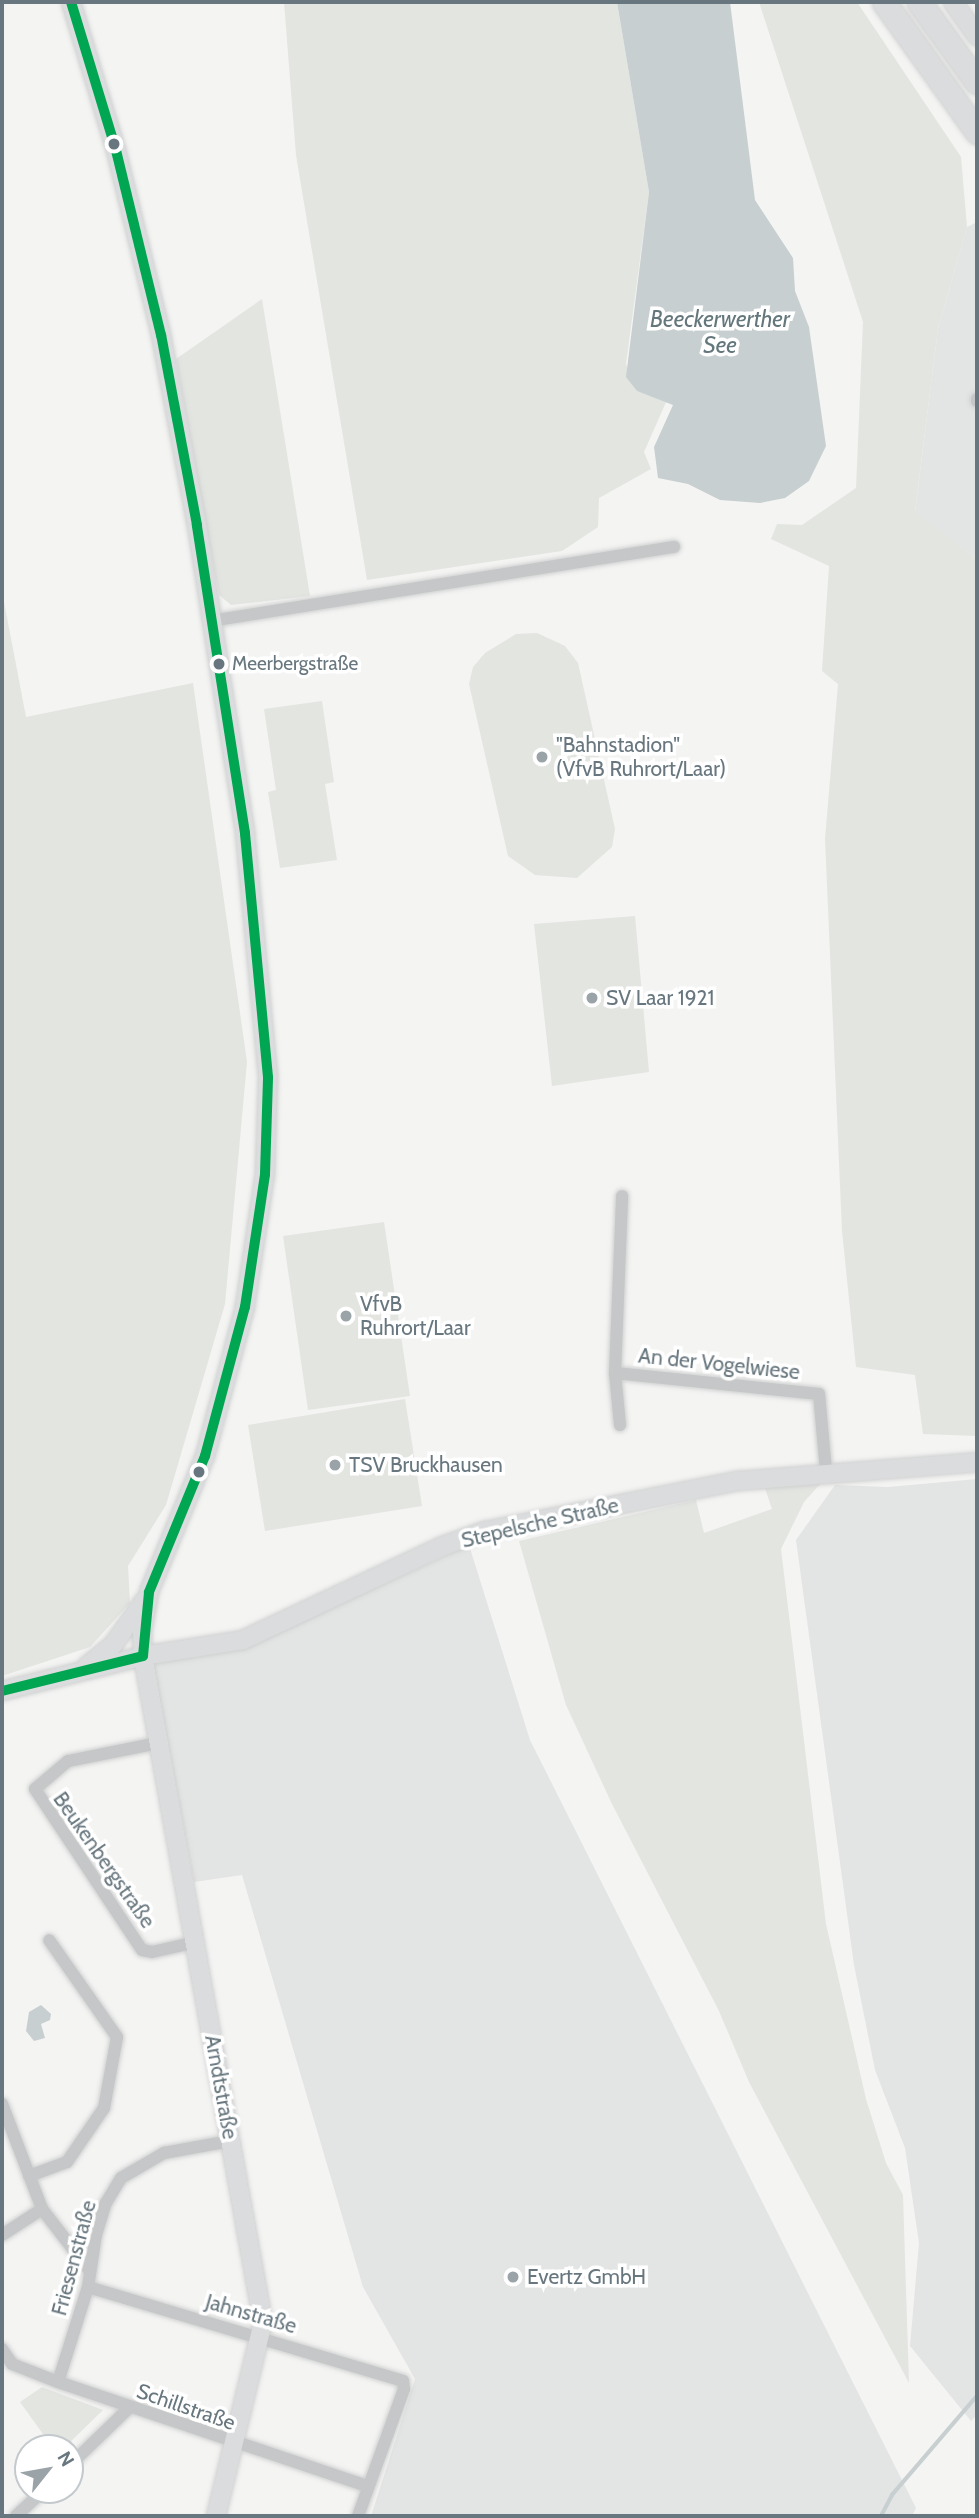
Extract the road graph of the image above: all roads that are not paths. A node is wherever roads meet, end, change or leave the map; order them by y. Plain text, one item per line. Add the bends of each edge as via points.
1 (71, 2) edge
2 (884, 2) edge
3 (919, 2) edge
4 (953, 2) edge
5 (977, 36) edge
6 (977, 82) edge
7 (977, 132) edge
8 (674, 547) dead end
9 (211, 621) junction
10 (622, 1196) dead end
11 (615, 1373) junction
12 (620, 1425) dead end
13 (977, 1462) edge
14 (826, 1471) junction
15 (149, 1592) junction
16 (142, 1656) junction
17 (82, 1670) junction
18 (2, 1691) edge
19 (158, 1743) junction
20 (49, 1940) dead end
21 (195, 1942) junction
22 (2, 2104) edge
23 (230, 2141) junction
24 (29, 2176) junction
25 (42, 2209) junction
26 (2, 2235) edge
27 (90, 2271) junction
28 (88, 2287) junction
29 (260, 2337) junction
30 (2, 2349) edge
31 (58, 2382) junction
32 (129, 2408) junction
33 (234, 2443) junction
34 (84, 2451) edge
35 (367, 2486) junction
36 (29, 2504) edge
37 (16, 2516) edge
38 (216, 2516) edge
39 (358, 2516) edge

1 - 9 street via 116,150 162,335
2 - 7 highway
3 - 6 highway
4 - 5 street
8 - 9 street
9 - 15 street via 245,833 263,1011 268,1077 265,1174 245,1307 205,1456
10 - 11 street, An der Vogelwiese
11 - 12 street, An der Vogelwiese
11 - 14 street, An der Vogelwiese via 819,1394
13 - 14 street, Stepelsche Straße
14 - 16 street, Stepelsche Straße via 738,1481 466,1536 243,1640
15 - 16 street, Arndtstraße
15 - 17 street via 113,1645
16 - 17 street, Stepelsche Straße
16 - 19 street, Arndtstraße
17 - 18 street, Stepelsche Straße
19 - 21 street, Arndtstraße
19 - 21 street, Beukenbergstraße via 68,1761 35,1788 142,1950
20 - 24 street via 117,2037 104,2108 67,2162
21 - 23 street, Arndtstraße
22 - 24 street
23 - 27 street, Friesenstraße via 164,2152 121,2178 106,2203
23 - 29 street, Arndtstraße via 263,2322
24 - 25 street
25 - 26 street
25 - 27 street
27 - 28 street, Friesenstraße
28 - 29 street, Jahnstraße
28 - 31 street, Friesenstraße
29 - 33 street, Arndtstraße
29 - 35 street, Jahnstraße via 403,2381 404,2389
30 - 31 street, Schillstraße via 12,2364
31 - 32 street, Schillstraße
32 - 33 street, Schillstraße
32 - 34 street
33 - 35 street, Schillstraße
33 - 38 street, Arndtstraße
35 - 39 street
36 - 37 street

